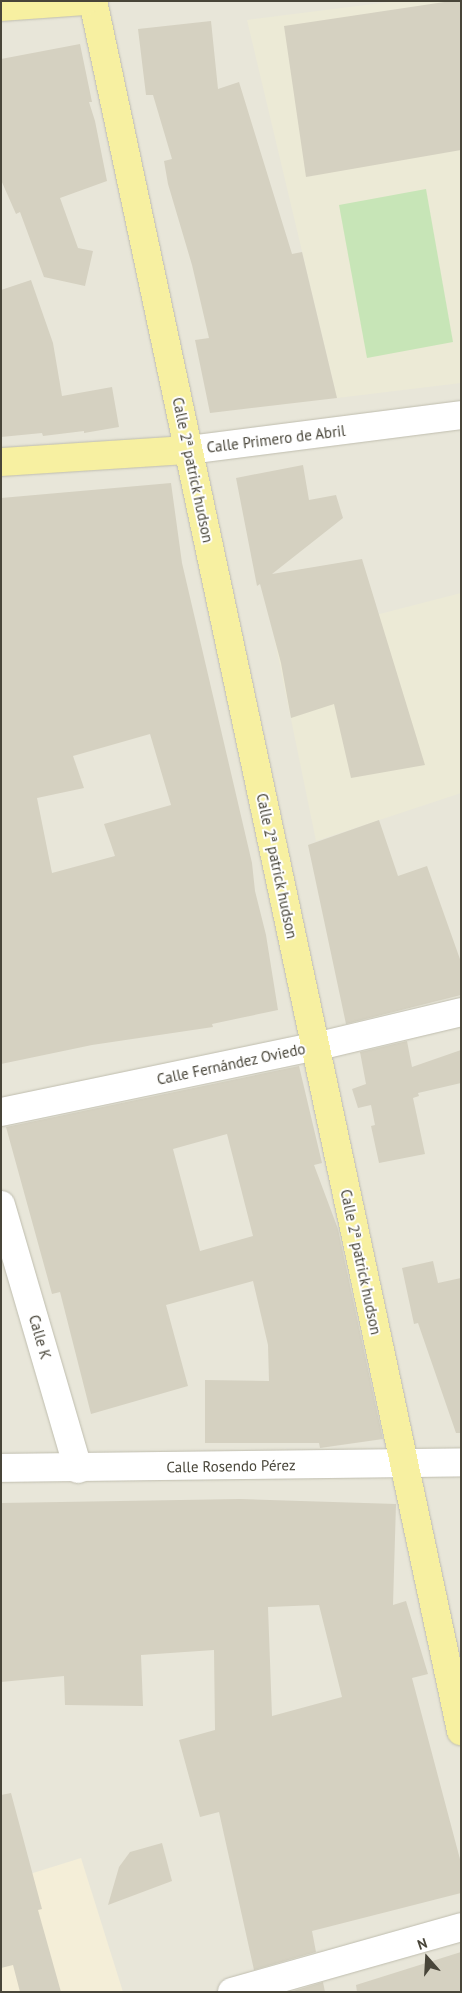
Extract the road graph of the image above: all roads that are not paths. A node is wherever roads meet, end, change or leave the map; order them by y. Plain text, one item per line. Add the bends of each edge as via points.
1 (85, 1) edge
2 (93, 1) edge
3 (1, 7) edge
4 (461, 415) edge
5 (188, 450) junction
6 (1, 462) edge
7 (461, 1012) edge
8 (315, 1046) junction
9 (1, 1112) edge
10 (1, 1205) edge
11 (461, 1462) edge
12 (404, 1464) junction
13 (1, 1468) edge
14 (78, 1469) junction
15 (461, 1731) edge
16 (461, 1927) edge
17 (232, 1992) edge

1 - 3 main road
2 - 5 main road, Calle 2ª patrick hudson
4 - 5 street, Calle Primero de Abril
5 - 6 main road, Calle Primero de Abril
5 - 8 main road, Calle 2ª patrick hudson
7 - 8 street, Calle Fernández Oviedo
8 - 9 street, Calle Fernández Oviedo
8 - 12 main road, Calle 2ª patrick hudson
10 - 14 street, Calle K
11 - 12 street, Calle Rosendo Pérez
12 - 14 street, Calle Rosendo Pérez
12 - 15 main road, Calle 2ª patrick hudson
13 - 14 street, Calle Rosendo Pérez
16 - 17 street

